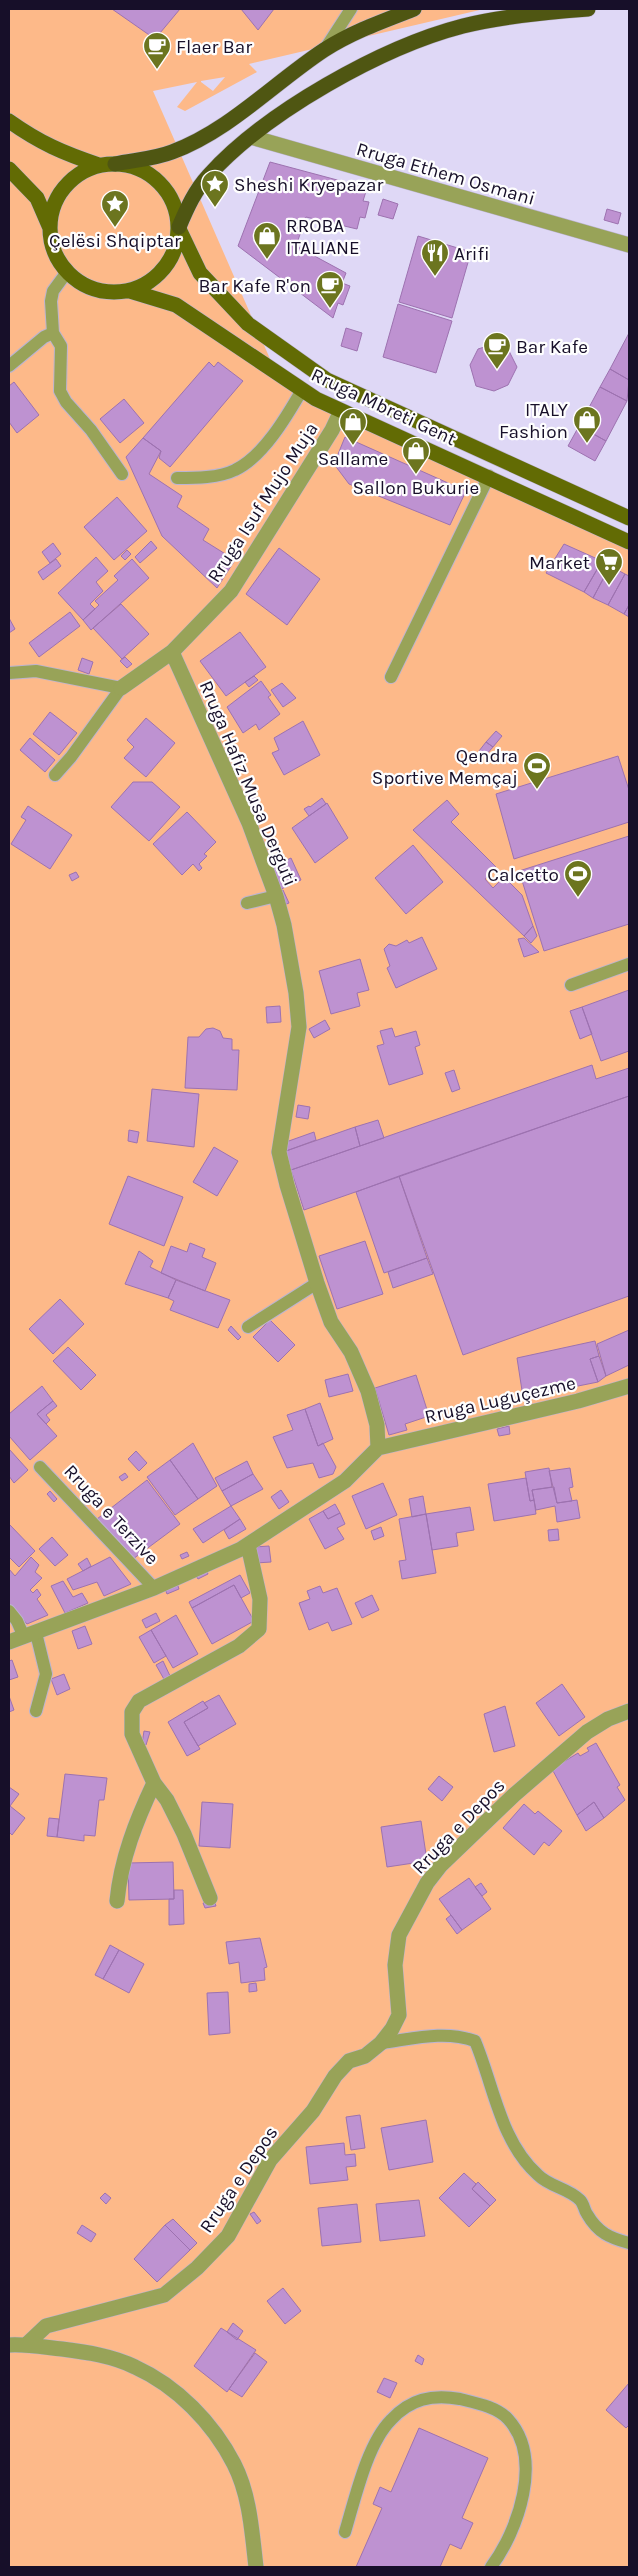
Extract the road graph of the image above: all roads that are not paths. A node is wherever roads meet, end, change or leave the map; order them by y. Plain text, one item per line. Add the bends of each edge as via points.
1 (351, 9) edge
2 (414, 9) edge
3 (588, 9) edge
4 (325, 50) junction
5 (9, 121) edge
6 (251, 137) junction
7 (115, 164) junction
8 (99, 165) junction
9 (9, 169) edge
10 (50, 228) junction
11 (179, 228) junction
12 (629, 245) edge
13 (67, 272) junction
14 (130, 292) junction
15 (53, 333) junction
16 (9, 366) edge
17 (302, 390) junction
18 (341, 411) junction
19 (122, 474) dead end
20 (489, 476) junction
21 (177, 478) dead end
22 (629, 518) edge
23 (629, 542) edge
24 (172, 652) junction
25 (9, 673) edge
26 (391, 677) dead end
27 (120, 688) junction
28 (55, 775) dead end
29 (276, 896) junction
30 (247, 903) dead end
31 (629, 964) edge
32 (571, 985) dead end
33 (317, 1283) junction
34 (248, 1327) dead end
35 (629, 1386) edge
36 (378, 1448) junction
37 (40, 1466) dead end
38 (248, 1545) junction
39 (154, 1588) junction
40 (9, 1611) edge
41 (30, 1635) junction
42 (9, 1642) edge
43 (629, 1710) edge
44 (36, 1711) dead end
45 (154, 1783) junction
46 (210, 1898) dead end
47 (117, 1901) dead end
48 (381, 2043) junction
49 (629, 2243) edge
50 (27, 2344) junction
51 (9, 2345) edge
52 (345, 2532) dead end
53 (256, 2567) edge
54 (491, 2567) edge

1 - 4 lane
2 - 4 highway via 366,28
3 - 6 highway via 547,12 464,26 425,39 370,61 291,108
4 - 7 highway via 201,139 174,152
5 - 8 main road via 59,152
6 - 11 highway via 209,175 191,199
6 - 12 street, Rruga Ethem Osmani
7 - 8 main road, Rruga Mbreti Gent
7 - 11 main road, Rruga Mbreti Gent via 138,168 162,183 176,208
8 - 10 main road, Rruga Mbreti Gent via 73,178 56,200
9 - 10 main road via 37,198
10 - 13 main road, Rruga Mbreti Gent via 54,252
11 - 14 main road, Rruga Mbreti Gent via 173,256 156,278
11 - 22 main road, Rruga Mbreti Gent via 200,273 248,324 327,380
13 - 14 main road, Rruga Mbreti Gent via 85,286 107,293
13 - 15 lane via 53,291
14 - 17 main road, Rruga Mbreti Gent via 176,305
15 - 16 lane
15 - 19 lane via 62,346 60,391
17 - 18 main road, Rruga Mbreti Gent
17 - 21 lane via 272,436 235,470 198,478
18 - 20 main road, Rruga Mbreti Gent
18 - 24 street, Rruga Isuf Mujo Muja via 231,591
20 - 23 main road, Rruga Mbreti Gent
20 - 26 lane
24 - 27 street, Rruga Isuf Mujo Muja
24 - 29 street, Rruga Hafiz Musa Derguti via 249,823
25 - 27 lane via 23,670 44,672
27 - 28 lane, Rruga Isuf Mujo Muja
29 - 30 lane
29 - 33 street, Rruga Hafiz Musa Derguti via 291,964 299,1027 279,1152
31 - 32 lane
33 - 34 lane
33 - 36 street, Rruga Hafiz Musa Derguti via 332,1322 351,1352 368,1391 377,1426
35 - 36 street, Rruga Luguçezme via 578,1402
36 - 38 street, Rruga e Terzive via 345,1481
37 - 39 lane, Rruga e Terzive
38 - 39 street, Rruga e Terzive
38 - 45 street via 260,1600 259,1629 239,1646 139,1701 132,1712 132,1734
39 - 41 street, Rruga e Terzive
40 - 41 lane
41 - 42 street, Rruga e Terzive
41 - 44 lane via 46,1674
43 - 48 street, Rruga e Depos via 588,1732 514,1795 427,1883 399,1935 395,1965 399,2015
45 - 46 street via 167,1800 184,1834
45 - 47 street via 129,1842 120,1872
48 - 49 lane, Rruga e Depos via 436,2036 462,2036 475,2041 485,2062 506,2130 528,2165 547,2182 564,2188 581,2201 592,2221 608,2238
48 - 50 street, Rruga e Depos via 365,2056 349,2061 335,2076 313,2111 270,2160 228,2236 197,2268 164,2295 46,2326
50 - 51 street
50 - 53 street via 85,2352 134,2366 157,2378 186,2402 208,2424 235,2464 250,2514
52 - 54 lane via 372,2447 389,2421 407,2404 424,2398 442,2396 461,2400 496,2410 508,2419 518,2434 527,2460 518,2514

